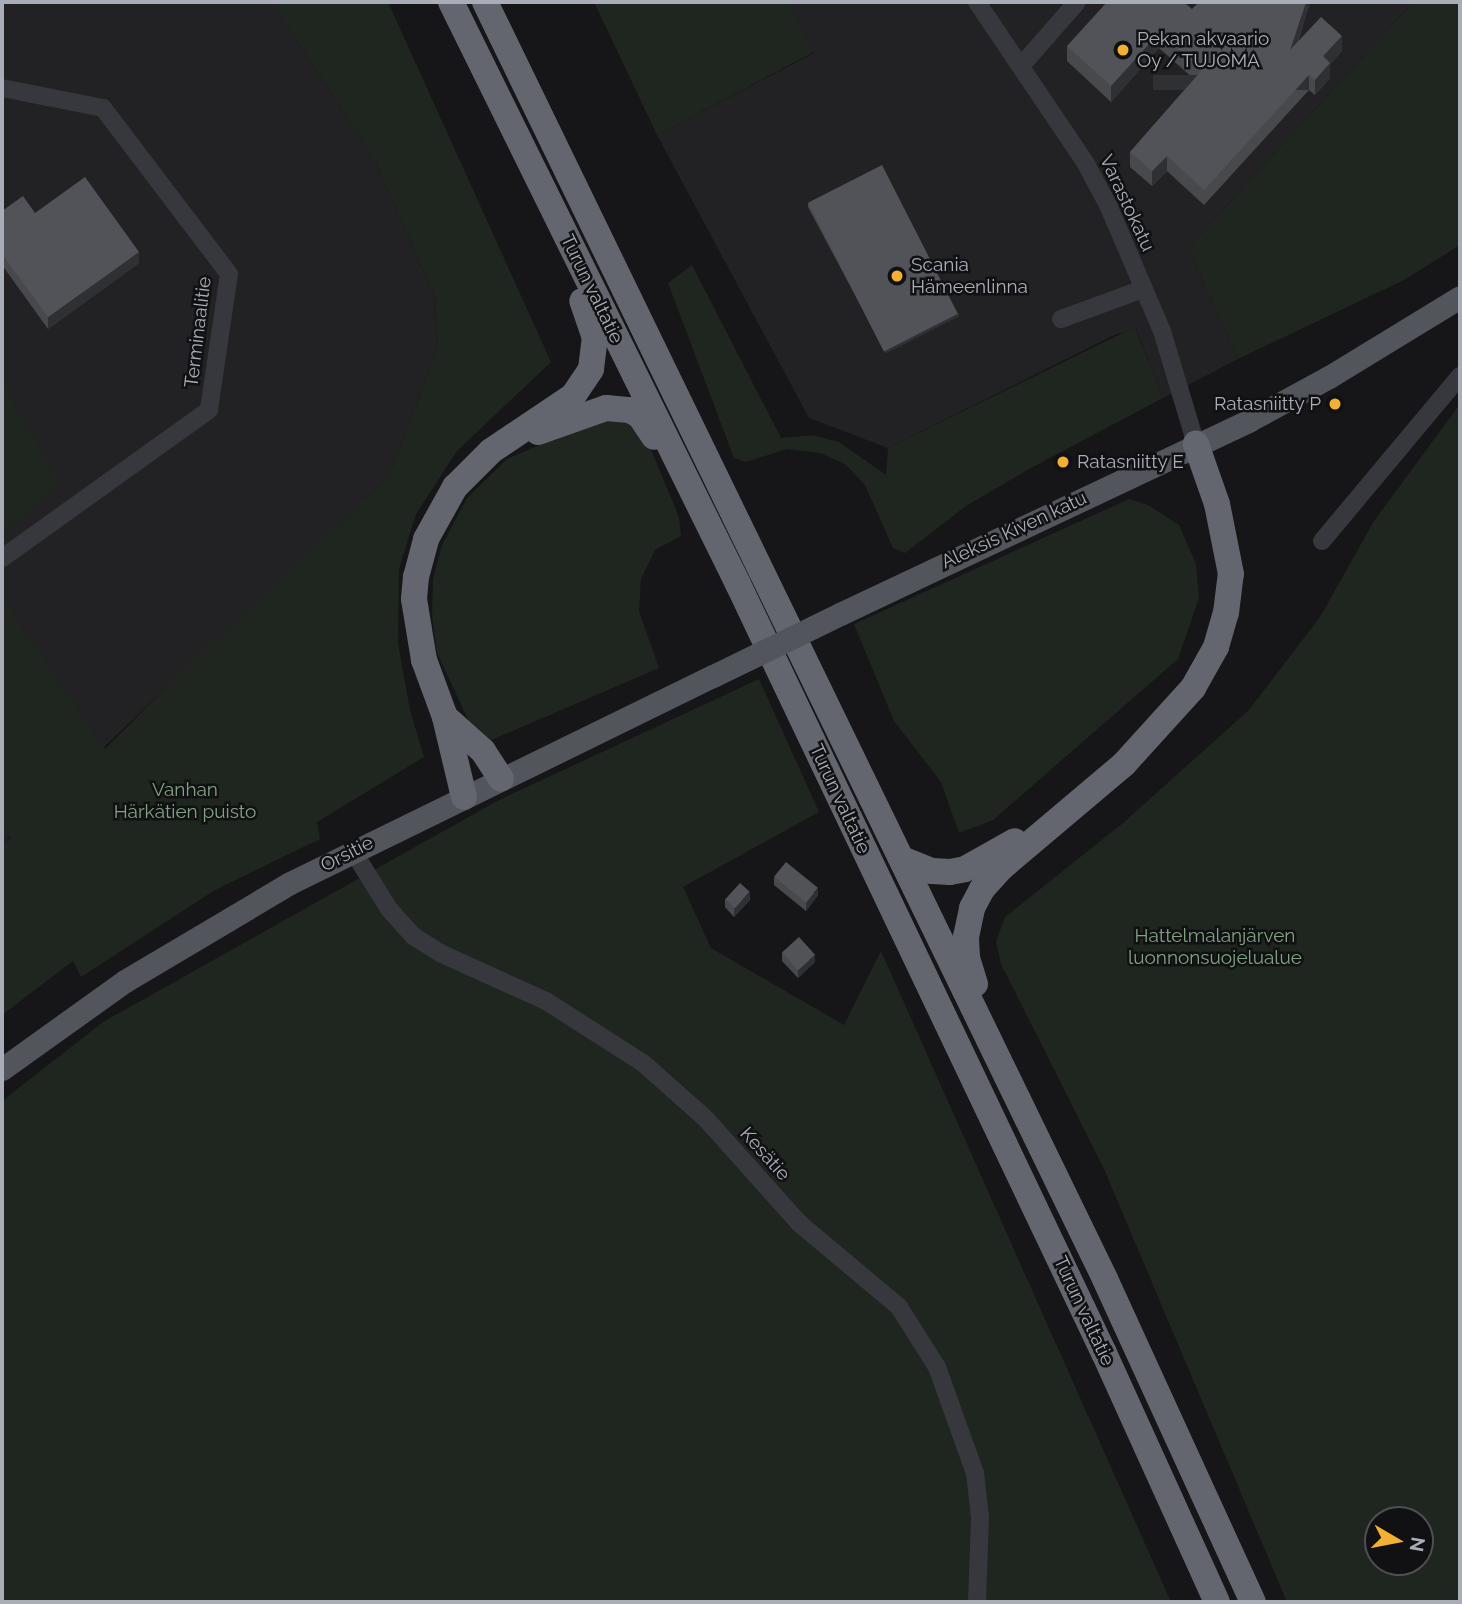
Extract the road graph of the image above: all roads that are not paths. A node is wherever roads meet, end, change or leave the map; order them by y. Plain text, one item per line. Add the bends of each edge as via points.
1 (451, 2) edge
2 (485, 2) edge
3 (977, 2) edge
4 (1077, 2) edge
5 (1021, 66) junction
6 (2, 88) edge
7 (1143, 289) junction
8 (1460, 297) edge
9 (1061, 319) dead end
10 (1460, 376) edge
11 (1196, 444) junction
12 (491, 451) junction
13 (1322, 541) dead end
14 (2, 558) edge
15 (738, 584) junction
16 (713, 676) joint
17 (445, 717) junction
18 (501, 779) junction
19 (464, 797) junction
20 (1062, 814) junction
21 (352, 851) junction
22 (902, 859) junction
23 (998, 1056) junction
24 (2, 1069) edge
25 (977, 1602) edge
26 (1217, 1602) edge
27 (1253, 1602) edge

1 - 12 highway via 494,121 583,302 595,338 592,369 573,396
1 - 15 highway, Turun valtatie
2 - 22 highway, Turun valtatie
3 - 5 street, Varastokatu
4 - 5 street
5 - 7 street, Varastokatu via 1085,162
6 - 14 street, Terminaalitie via 103,108 229,274 209,410
7 - 9 street
7 - 11 street, Varastokatu via 1162,331
8 - 11 main road, Aleksis Kiven katu via 1329,377
10 - 13 street
11 - 16 main road, Aleksis Kiven katu, bridge
11 - 20 highway via 1217,504 1231,574 1216,647 1193,688 1161,724 1124,764
12 - 15 highway via 606,408 630,410 640,416 662,448
12 - 17 highway via 463,478 442,509 426,539 416,577 414,599 421,647
15 - 26 highway, Turun valtatie via 1104,1353
16 - 18 main road, Orsitie
17 - 18 highway via 483,751
17 - 19 highway
18 - 19 main road, Orsitie
19 - 21 main road, Orsitie
20 - 22 highway via 965,869 937,873
20 - 23 highway via 982,889 967,924 967,957
21 - 24 main road, Orsitie via 125,981
21 - 25 street, Kesätie via 389,909 413,936 440,953 547,1001 643,1063 706,1119 799,1223 899,1307 936,1367 975,1473 980,1517
22 - 23 highway, Turun valtatie
23 - 27 highway, Turun valtatie

